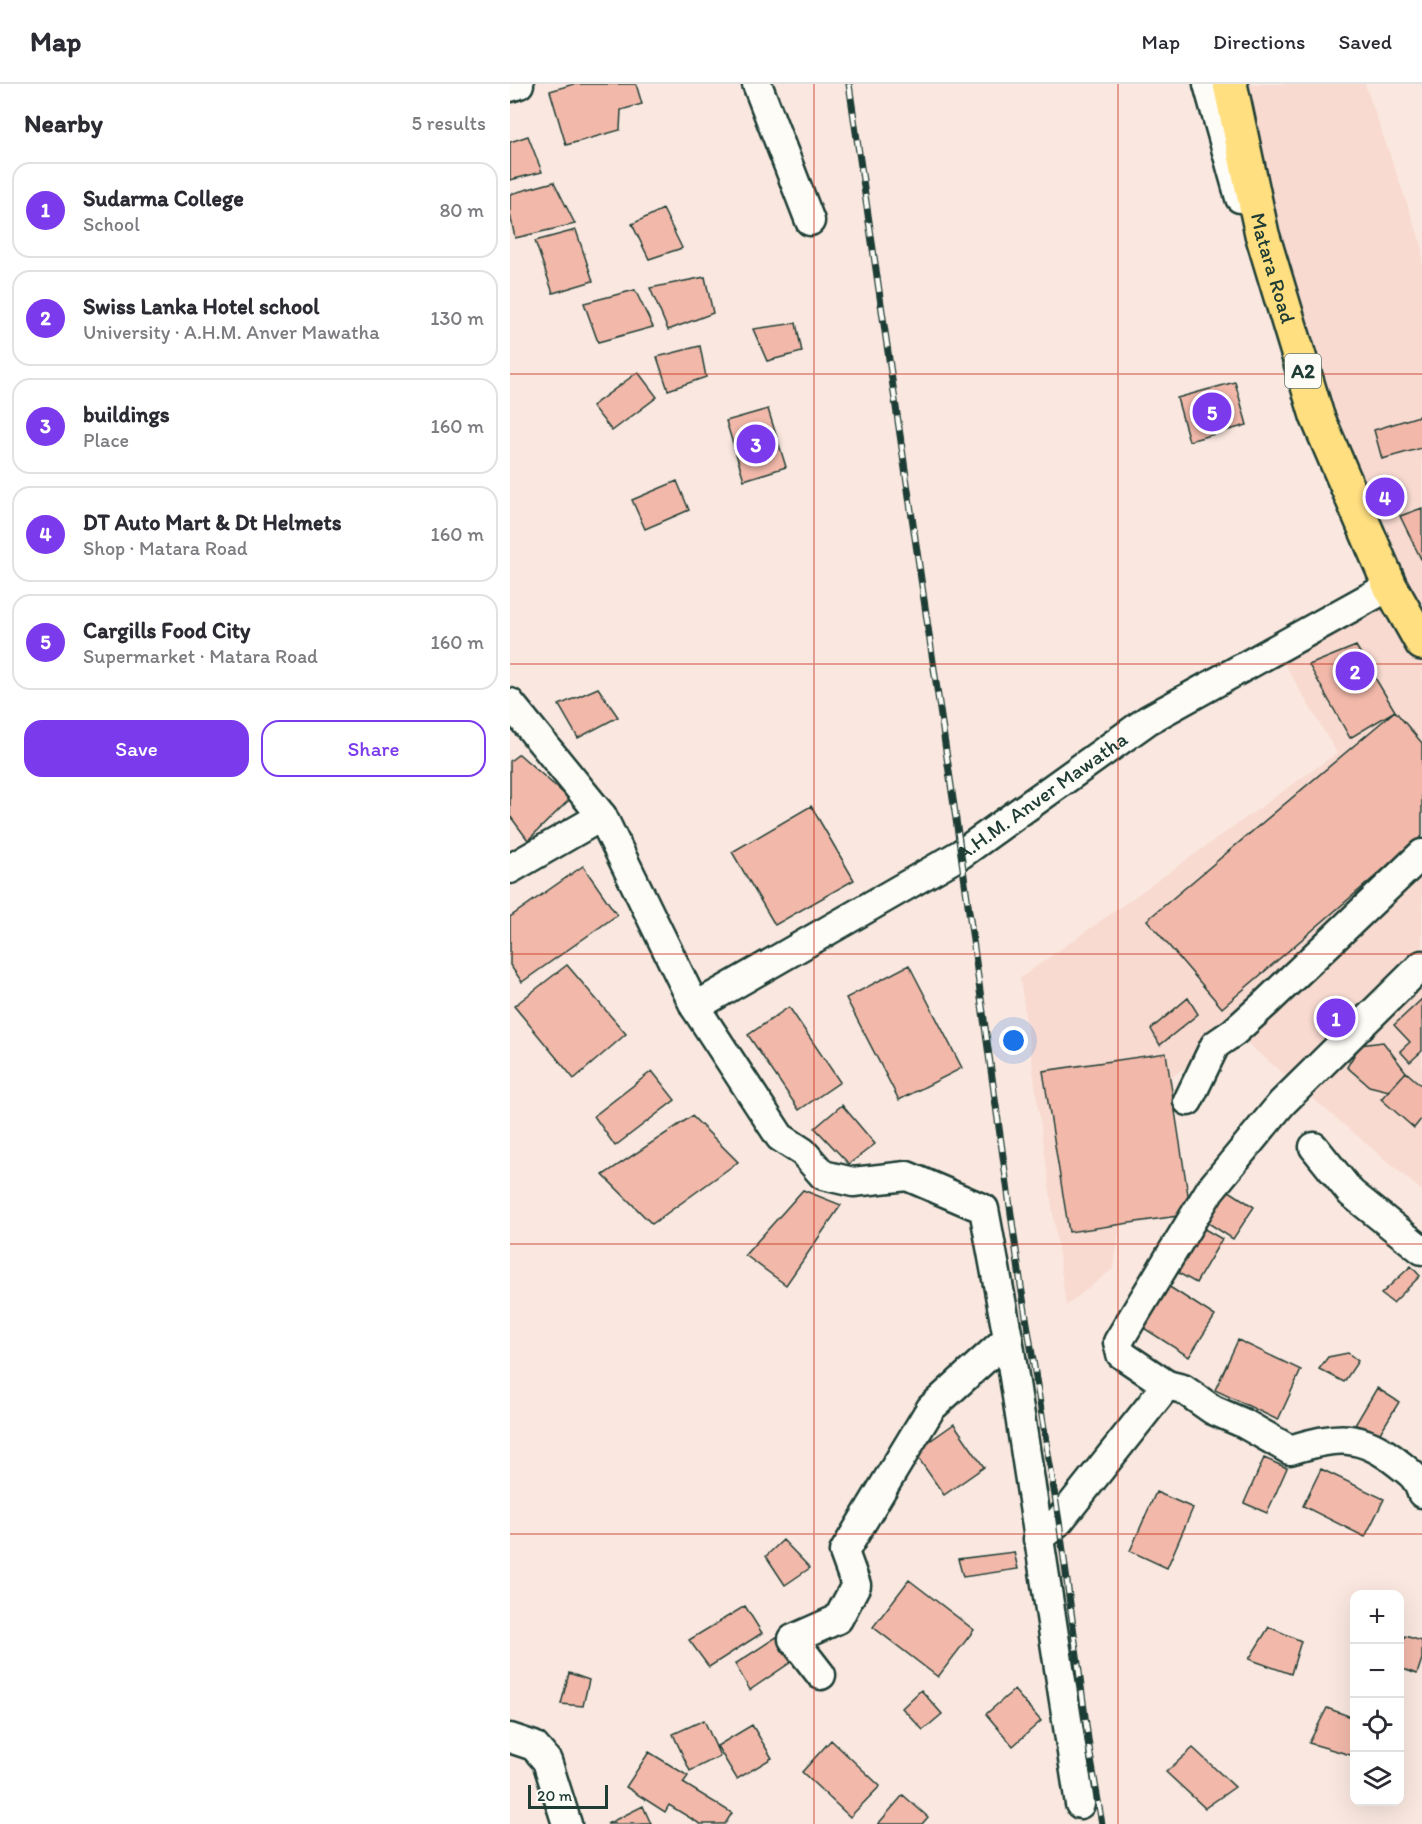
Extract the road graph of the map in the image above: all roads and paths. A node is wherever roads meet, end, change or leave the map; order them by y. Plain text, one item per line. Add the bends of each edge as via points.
1 (519, 84) edge
2 (757, 84) edge
3 (1208, 84) edge
4 (1230, 84) edge
5 (510, 87) edge
6 (810, 221) dead end
7 (1262, 234) junction
8 (1390, 586) junction
9 (1422, 643) edge
10 (510, 703) edge
11 (602, 816) junction
12 (1422, 854) edge
13 (510, 869) edge
14 (1422, 965) edge
15 (695, 1007) junction
16 (1188, 1101) dead end
17 (1314, 1147) dead end
18 (1422, 1250) edge
19 (1008, 1338) junction
20 (1167, 1385) junction
21 (1422, 1493) edge
22 (1038, 1539) junction
23 (821, 1675) dead end
24 (510, 1737) edge
25 (1080, 1804) dead end
26 (567, 1824) edge

1 - 5 street
2 - 6 street
3 - 7 street via 1249,229
4 - 7 highway, Matara Road / A2
7 - 8 highway, Matara Road / A2 via 1317,416
8 - 9 highway, Matara Road / A2
8 - 15 street, A.H.M. Anver Mawatha via 1148,720 962,854
10 - 11 street
11 - 13 street
11 - 15 street
12 - 16 street via 1266,1003 1215,1045
14 - 20 street via 1282,1103 1210,1190 1118,1342 1121,1354
15 - 19 street via 780,1137 803,1152 823,1175 854,1182 907,1176 984,1209
17 - 18 street via 1351,1193
19 - 22 street
19 - 23 street via 931,1408 844,1552 856,1585 838,1619 793,1638
20 - 21 street via 1183,1389 1213,1410 1290,1450 1316,1442 1353,1439 1383,1451 1417,1479
20 - 22 street via 1059,1521
22 - 25 street
24 - 26 street via 534,1746 547,1761

